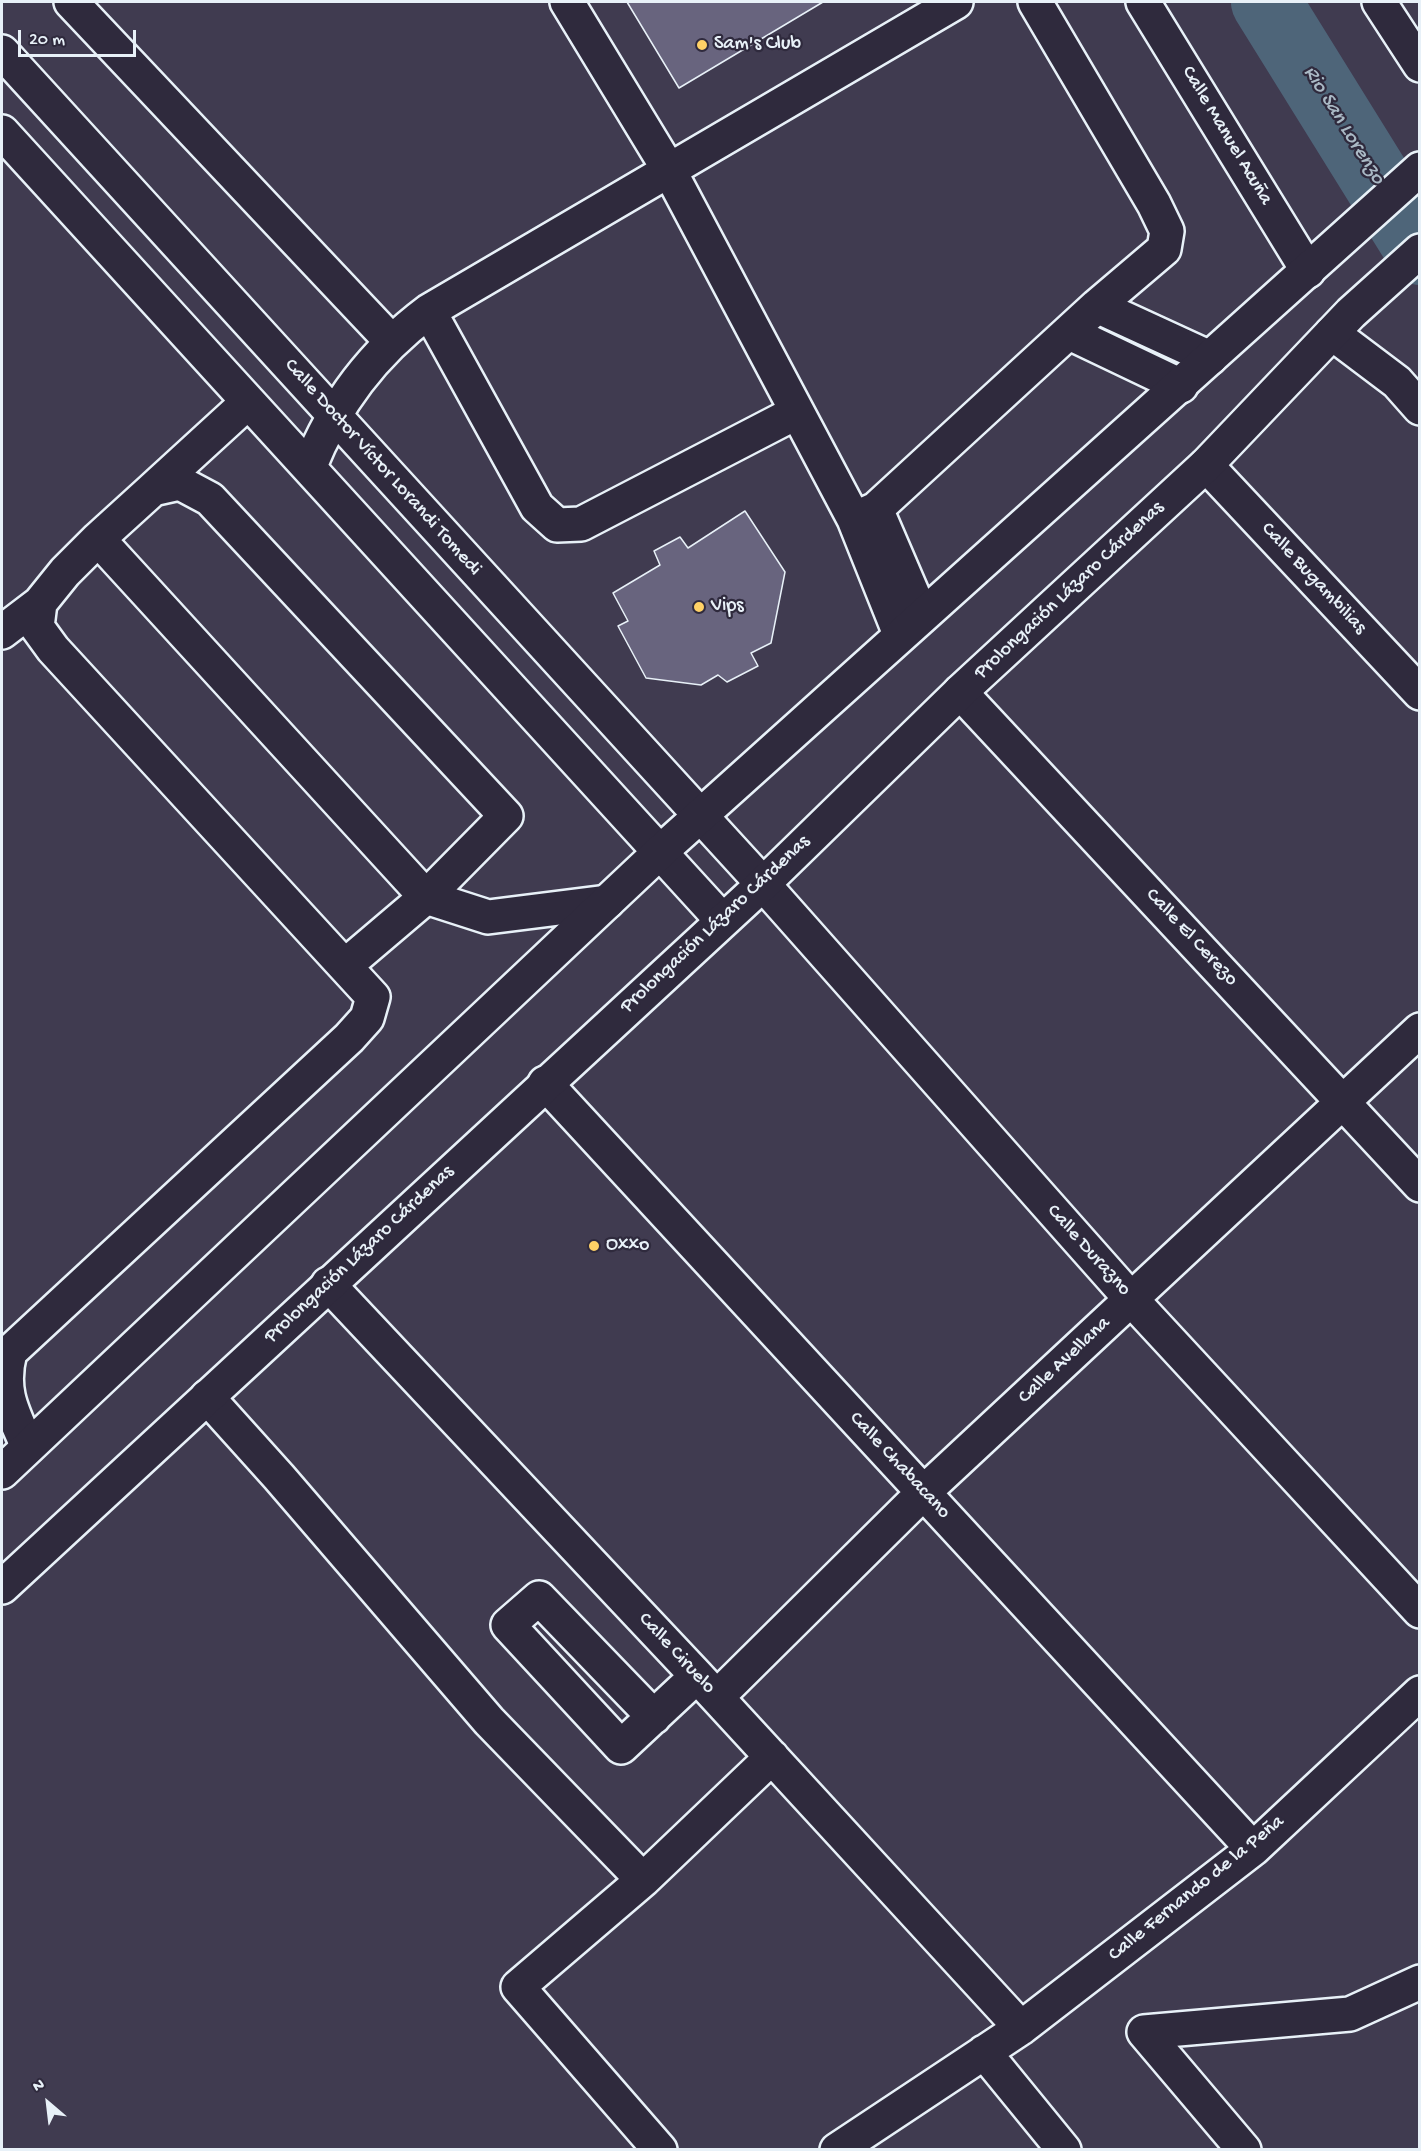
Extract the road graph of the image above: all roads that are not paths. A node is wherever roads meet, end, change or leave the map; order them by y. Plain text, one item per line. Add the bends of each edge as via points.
1 (71, 2) edge
2 (567, 2) edge
3 (956, 2) edge
4 (1035, 2) edge
5 (1143, 2) edge
6 (1378, 2) edge
7 (2, 52) edge
8 (1419, 65) edge
9 (2, 132) edge
10 (1419, 169) edge
11 (669, 170) junction
12 (1419, 251) edge
13 (1315, 265) junction
14 (1097, 306) junction
15 (429, 311) junction
16 (1341, 323) junction
17 (1070, 333) junction
18 (392, 342) junction
19 (1210, 358) junction
20 (1180, 386) junction
21 (248, 402) junction
22 (1419, 408) edge
23 (797, 412) junction
24 (334, 415) junction
25 (1206, 465) junction
26 (309, 468) junction
27 (153, 489) junction
28 (865, 514) junction
29 (98, 540) junction
30 (40, 603) junction
31 (911, 625) junction
32 (2, 632) edge
33 (960, 692) junction
34 (1419, 693) edge
35 (701, 816) junction
36 (660, 852) junction
37 (763, 884) junction
38 (426, 897) junction
39 (607, 902) junction
40 (722, 920) junction
41 (346, 965) junction
42 (1419, 1030) edge
43 (545, 1083) junction
44 (1344, 1101) junction
45 (1419, 1185) edge
46 (328, 1284) junction
47 (1131, 1299) junction
48 (207, 1397) junction
49 (28, 1447) junction
50 (2, 1472) edge
51 (924, 1492) junction
52 (2, 1587) edge
53 (1419, 1611) edge
54 (707, 1687) junction
55 (1419, 1693) edge
56 (654, 1717) junction
57 (772, 1757) junction
58 (1253, 1849) junction
59 (643, 1880) junction
60 (1419, 1982) edge
61 (1021, 2028) junction
62 (984, 2052) junction
63 (660, 2150) edge
64 (837, 2150) edge
65 (1065, 2150) edge
66 (1244, 2150) edge

1 - 18 street
2 - 11 street
3 - 11 street
4 - 14 street via 1167,231 1164,249
5 - 13 street, Calle Manuel Acuña
6 - 8 street
7 - 24 street, Calle Doctor Víctor Lorandi Tomedi
9 - 21 street
10 - 13 street
11 - 15 street
11 - 23 street
12 - 16 street, Prolongación Lázaro Cárdenas
13 - 19 street
14 - 17 street
14 - 19 street
15 - 18 street
15 - 23 street via 537,507 557,525 581,524
16 - 22 street
16 - 25 street, Prolongación Lázaro Cárdenas
17 - 20 street
17 - 28 street
18 - 24 street via 356,381
19 - 20 street
20 - 31 street
21 - 26 street
21 - 27 street
23 - 28 street
24 - 26 street
24 - 35 street, Calle Doctor Víctor Lorandi Tomedi
25 - 33 street, Prolongación Lázaro Cárdenas
25 - 34 street, Calle Bugambilias
26 - 36 street
27 - 29 street
27 - 38 street via 180,483 210,499 506,816
28 - 31 street
29 - 30 street via 64,572
29 - 38 street
30 - 32 street
30 - 41 street via 37,627 53,649
31 - 35 street
33 - 37 street, Prolongación Lázaro Cárdenas
33 - 44 street, Calle El Cerezo
35 - 36 street
35 - 37 street, Calle Doctor Víctor Lorandi Tomedi
36 - 39 street
36 - 40 street
37 - 40 street, Prolongación Lázaro Cárdenas
37 - 47 street, Calle Durazno
38 - 39 street via 488,917
38 - 41 street
39 - 49 street
40 - 43 street, Prolongación Lázaro Cárdenas
41 - 49 street via 373,997 367,1018 10,1352 2,1370 2,1390
42 - 44 street, Calle Avellana
43 - 46 street, Prolongación Lázaro Cárdenas
43 - 51 street, Calle Chabacano
44 - 45 street, Calle El Cerezo
44 - 47 street, Calle Avellana
46 - 48 street, Prolongación Lázaro Cárdenas
46 - 54 street, Calle Ciruelo
47 - 51 street, Calle Avellana
47 - 53 street, Calle Durazno
48 - 52 street, Prolongación Lázaro Cárdenas
48 - 59 street via 489,1720
49 - 50 street
51 - 54 street, Calle Avellana
51 - 58 street, Calle Chabacano
54 - 56 street, Calle Avellana
54 - 57 street, Calle Ciruelo
55 - 58 street, Calle Fernando de la Peña
56 - 56 street, Calle Avellana via 539,1598 508,1625 621,1747
57 - 59 street
57 - 61 street, Calle Ciruelo
58 - 61 street, Calle Fernando de la Peña
59 - 63 street via 518,1987
60 - 66 street via 1350,2014 1144,2032
61 - 62 street, Calle Fernando de la Peña
62 - 64 street, Calle Fernando de la Peña
62 - 65 street

